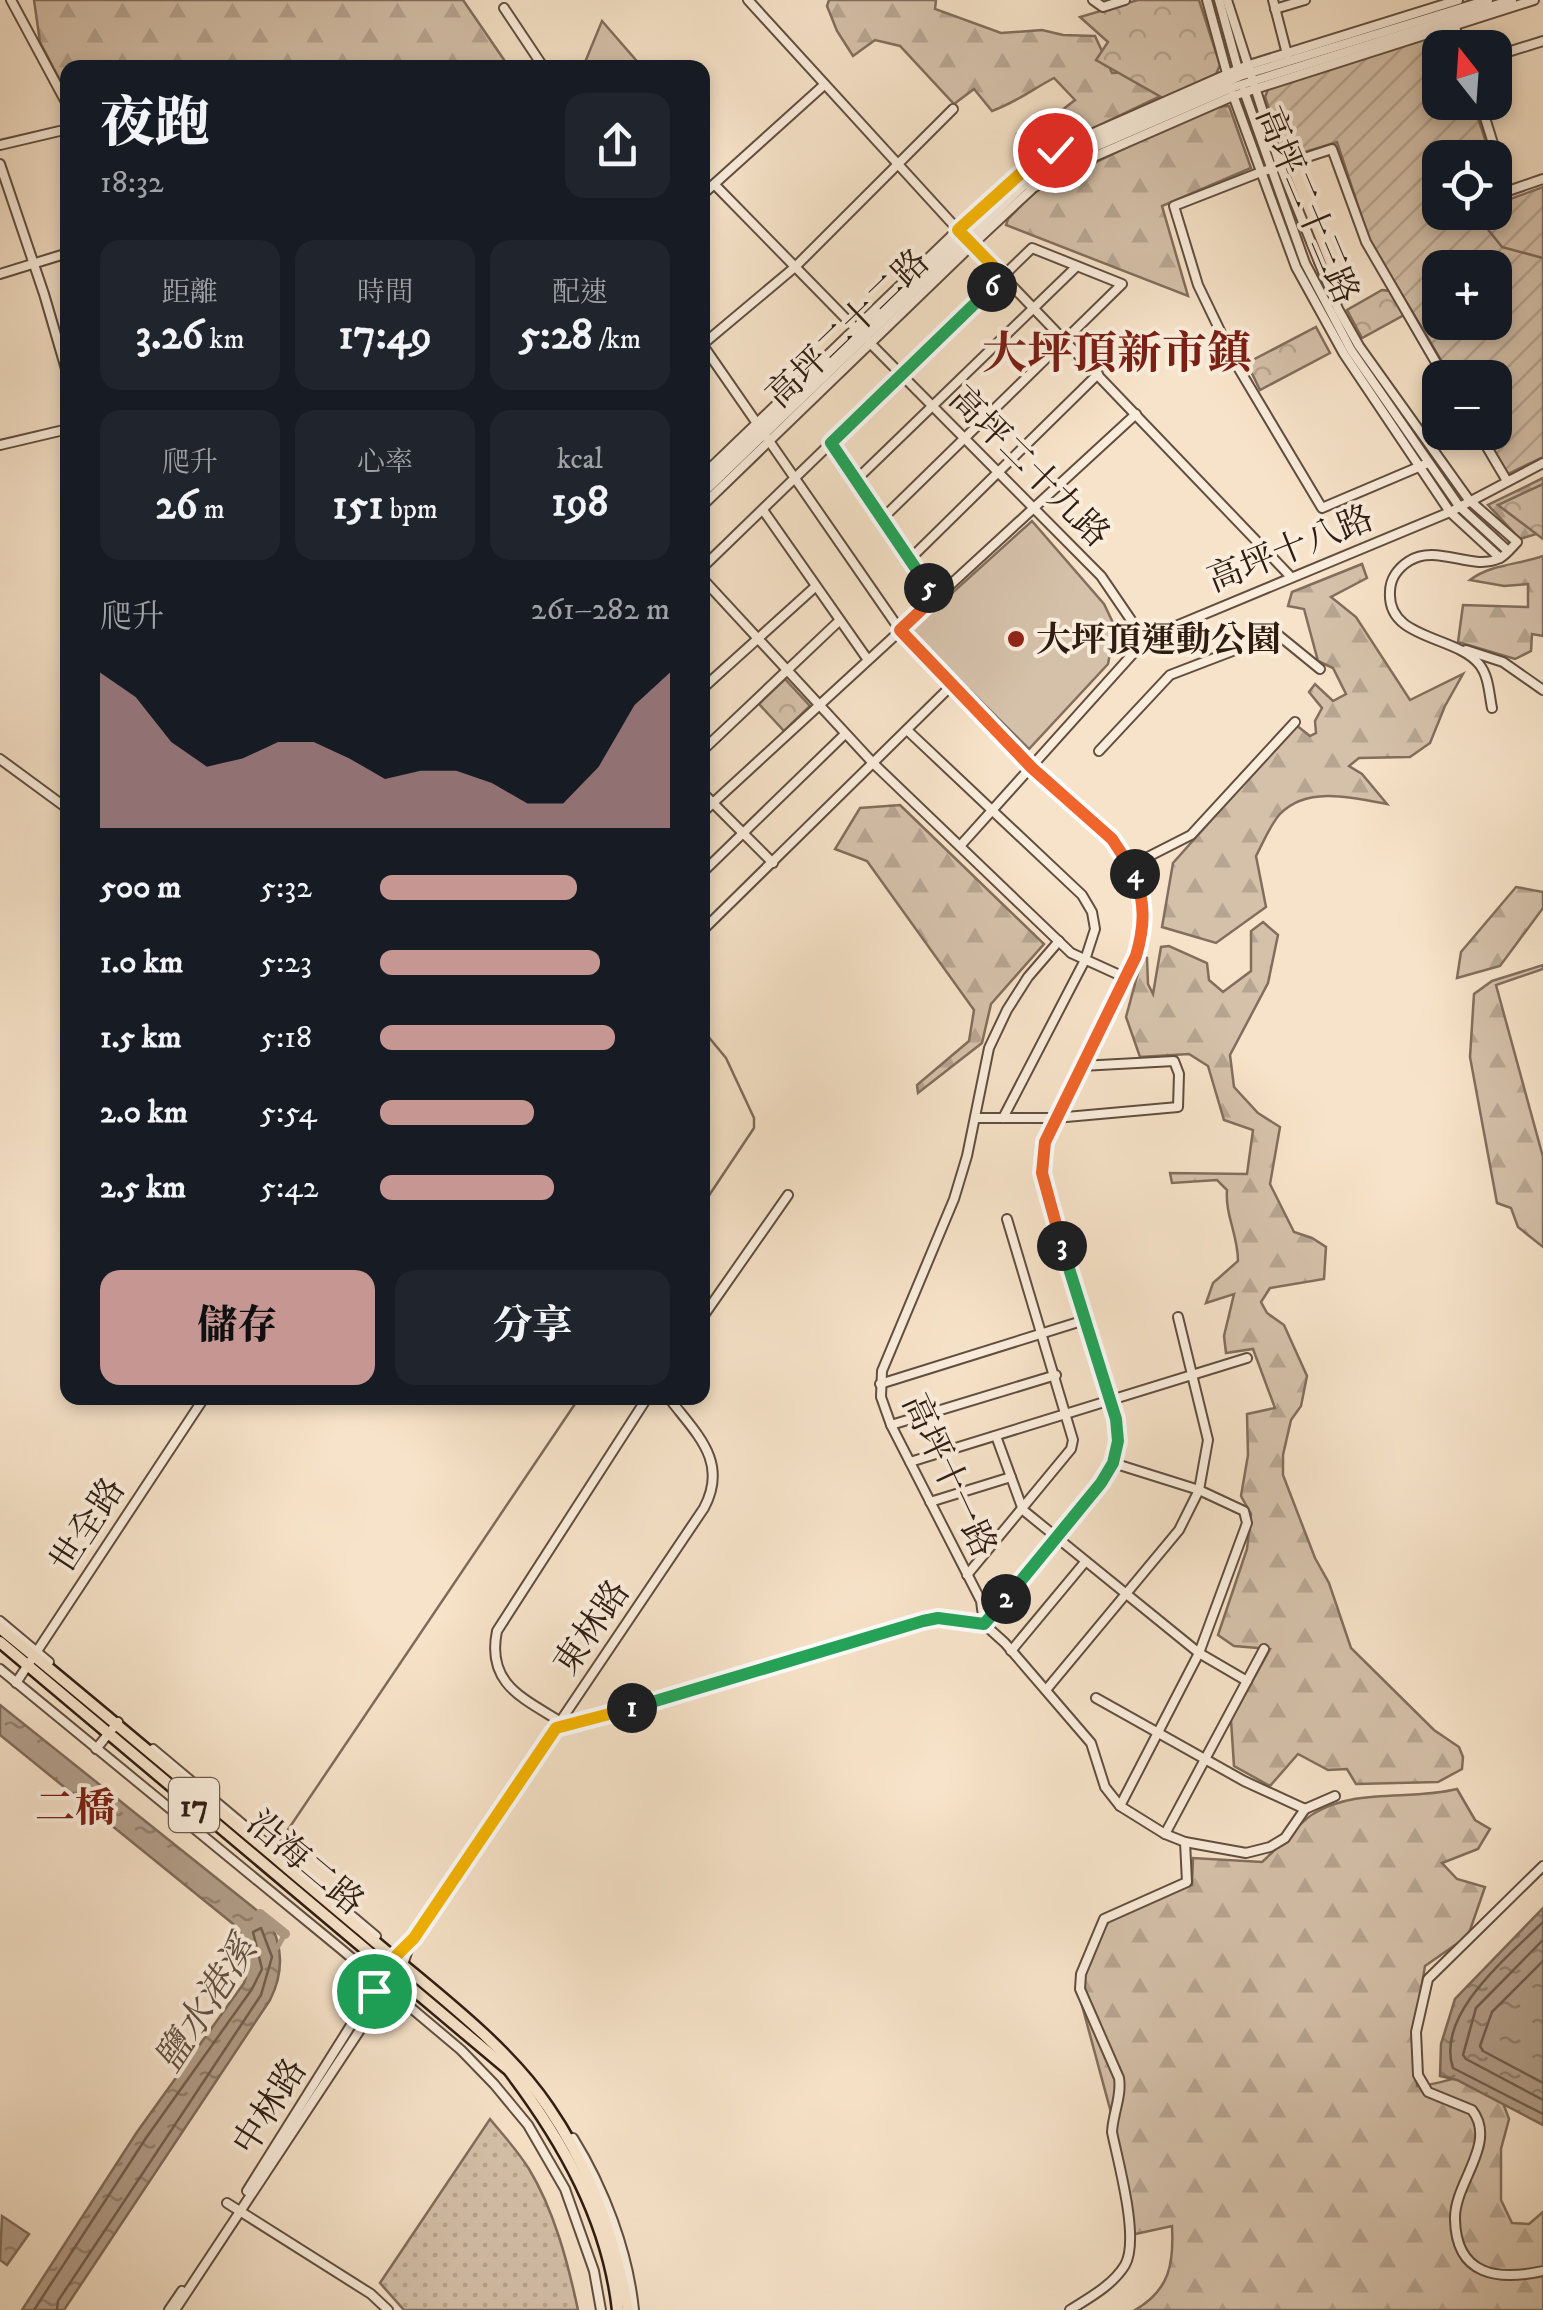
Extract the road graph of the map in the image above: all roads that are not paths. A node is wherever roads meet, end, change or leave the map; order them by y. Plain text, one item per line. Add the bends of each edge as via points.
1 (11, 0) edge
2 (748, 0) edge
3 (1093, 0) edge
4 (1124, 0) edge
5 (1207, 0) edge
6 (1218, 0) edge
7 (1228, 0) edge
8 (1305, 0) edge
9 (1458, 0) edge
10 (1488, 0) edge
11 (1512, 0) edge
12 (1534, 0) edge
13 (1274, 4) edge
14 (504, 8) dead end
15 (1450, 12) edge
16 (1543, 42) edge
17 (1512, 51) edge
18 (539, 60) edge
19 (1291, 65) junction
20 (1245, 79) junction
21 (1230, 84) junction
22 (824, 85) junction
23 (60, 91) edge
24 (952, 109) dead end
25 (1486, 120) edge
26 (60, 131) edge
27 (0, 145) edge
28 (0, 164) edge
29 (897, 164) junction
30 (1275, 167) junction
31 (1260, 172) junction
32 (1543, 179) edge
33 (714, 184) junction
34 (710, 188) edge
35 (966, 237) junction
36 (60, 256) edge
37 (34, 264) junction
38 (1076, 266) junction
39 (796, 267) junction
40 (0, 274) edge
41 (1003, 276) junction
42 (1034, 307) junction
43 (863, 336) junction
44 (710, 338) edge
45 (1066, 340) junction
46 (60, 350) edge
47 (710, 354) edge
48 (1435, 360) edge
49 (902, 374) junction
50 (1098, 374) junction
51 (932, 406) junction
52 (1136, 414) junction
53 (60, 431) edge
54 (764, 431) junction
55 (964, 440) junction
56 (831, 443) junction
57 (0, 445) edge
58 (1489, 450) edge
59 (1543, 463) edge
60 (1423, 465) junction
61 (710, 470) edge
62 (998, 474) junction
63 (797, 476) junction
64 (710, 479) edge
65 (856, 480) junction
66 (1507, 481) junction
67 (710, 486) edge
68 (710, 496) edge
69 (1468, 500) junction
70 (1459, 506) junction
71 (1032, 508) junction
72 (763, 510) junction
73 (1450, 512) junction
74 (882, 519) junction
75 (1508, 551) junction
76 (1500, 558) junction
77 (910, 559) junction
78 (710, 560) edge
79 (1291, 577) junction
80 (815, 586) junction
81 (710, 587) edge
82 (936, 596) junction
83 (1131, 620) dead end
84 (839, 621) junction
85 (900, 630) junction
86 (756, 639) junction
87 (1452, 645) junction
88 (868, 660) junction
89 (1320, 669) dead end
90 (786, 672) junction
91 (710, 682) edge
92 (950, 686) junction
93 (1543, 690) edge
94 (818, 706) junction
95 (1492, 708) dead end
96 (1295, 722) dead end
97 (907, 730) junction
98 (845, 734) junction
99 (710, 743) edge
100 (1098, 751) dead end
101 (0, 758) edge
102 (873, 764) junction
103 (1032, 768) junction
104 (710, 799) edge
105 (713, 802) junction
106 (60, 803) edge
107 (710, 805) edge
108 (992, 811) junction
109 (743, 831) junction
110 (960, 846) junction
111 (773, 863) junction
112 (710, 865) edge
113 (1132, 865) junction
114 (710, 923) edge
115 (1059, 941) junction
116 (1085, 960) junction
117 (1126, 978) junction
118 (1081, 1066) junction
119 (975, 1118) junction
120 (1004, 1118) junction
121 (1055, 1118) junction
122 (788, 1195) dead end
123 (1007, 1219) dead end
124 (710, 1307) edge
125 (1178, 1317) dead end
126 (1085, 1320) junction
127 (1042, 1333) junction
128 (1247, 1358) dead end
129 (1194, 1374) junction
130 (1056, 1376) junction
131 (880, 1384) junction
132 (1111, 1400) junction
133 (199, 1405) edge
134 (643, 1405) edge
135 (674, 1405) edge
136 (1068, 1414) junction
137 (891, 1425) junction
138 (996, 1436) junction
139 (910, 1462) junction
140 (1113, 1463) junction
141 (1011, 1477) junction
142 (1199, 1490) junction
143 (930, 1502) junction
144 (1023, 1510) junction
145 (1056, 1538) junction
146 (1086, 1562) junction
147 (967, 1575) junction
148 (1125, 1595) junction
149 (984, 1624) junction
150 (0, 1625) edge
151 (0, 1642) edge
152 (1264, 1649) dead end
153 (1012, 1651) junction
154 (1200, 1653) junction
155 (32, 1657) junction
156 (0, 1669) edge
157 (1247, 1681) junction
158 (16, 1682) junction
159 (1046, 1690) junction
160 (1096, 1698) dead end
161 (559, 1725) junction
162 (114, 1727) junction
163 (1159, 1734) junction
164 (132, 1740) junction
165 (96, 1749) junction
166 (1206, 1758) junction
167 (113, 1763) junction
168 (1335, 1796) dead end
169 (1120, 1806) junction
170 (1305, 1809) junction
171 (1164, 1834) junction
172 (1185, 1842) junction
173 (1543, 1866) edge
174 (409, 1946) joint
175 (397, 1963) junction
176 (380, 1982) junction
177 (388, 1990) junction
178 (227, 2203) dead end
179 (238, 2210) junction
180 (1543, 2271) edge
181 (172, 2310) edge
182 (388, 2310) edge
183 (601, 2310) edge
184 (618, 2310) edge
185 (631, 2310) edge
186 (1070, 2310) edge

1 - 23 street
2 - 22 street
3 - 4 street via 1103,6
5 - 21 street, 高坪二十三路
6 - 20 street, 高坪二十三路
7 - 20 street, 高坪二十三路
8 - 13 street
9 - 15 street, 高坪二十二路
10 - 15 street, 高坪二十二路
11 - 15 street, 高坪二十二路
12 - 15 street, 高坪二十二路
13 - 19 street
14 - 18 street
15 - 19 street, 高坪二十二路
16 - 17 street
19 - 20 street, 高坪二十二路
19 - 20 street, 高坪二十二路
20 - 21 street, 高坪二十二路
20 - 21 street, 高坪二十二路
20 - 30 street, 高坪二十三路
21 - 31 street, 高坪二十三路
21 - 35 street, 高坪二十二路 via 1060,172
21 - 35 street, 高坪二十二路 via 1053,160 1021,181
22 - 29 street
22 - 33 street
24 - 29 street
25 - 32 street via 1508,191
26 - 27 street
28 - 37 street
29 - 35 street
29 - 39 street
30 - 31 street
30 - 48 street via 1332,149 1366,242
30 - 60 street, 高坪二十三路 via 1305,264
30 - 69 street, 高坪二十三路 via 1345,321
31 - 60 street, 高坪二十三路 via 1296,267 1344,354
31 - 60 street via 1174,206 1198,285 1236,364 1322,508
33 - 34 street
33 - 39 street, 高坪二十九路
35 - 41 street
35 - 43 street, 高坪二十二路
35 - 43 street, 高坪二十二路
36 - 37 street
37 - 40 street
37 - 46 street
38 - 41 street via 1032,248
38 - 42 street
38 - 45 street via 1122,284
39 - 43 street, 高坪二十九路
39 - 44 street
41 - 42 street
41 - 49 street
42 - 45 street
42 - 51 street
43 - 49 street, 高坪二十九路
43 - 54 street, 高坪二十二路
45 - 50 street
45 - 55 street
47 - 54 street
49 - 51 street, 高坪二十九路
49 - 56 street
50 - 52 street
50 - 62 street
51 - 55 street, 高坪二十九路
51 - 65 street
52 - 71 street
52 - 79 street
53 - 57 street
54 - 61 street, 高坪二十二路
54 - 63 street
54 - 64 street, 高坪二十二路
54 - 67 street, 高坪二十二路
54 - 68 street, 高坪二十二路
55 - 62 street, 高坪二十九路
55 - 74 street
56 - 63 street
56 - 65 street
58 - 66 street
59 - 66 street, 高坪十八路
60 - 70 street, 高坪二十三路
60 - 73 street, 高坪二十三路
62 - 71 street, 高坪二十九路
62 - 77 street
63 - 72 street
63 - 85 street
65 - 74 street
66 - 69 street, 高坪十八路
69 - 70 street, 高坪十八路
69 - 75 street, 高坪二十三路 via 1517,542
70 - 73 street, 高坪十八路
70 - 75 street, 高坪二十三路
71 - 82 street
71 - 83 street, 高坪二十九路 via 1101,576
72 - 78 street
72 - 80 street
73 - 76 street, 高坪二十三路
73 - 79 street, 高坪十八路
74 - 77 street
75 - 76 street
76 - 87 street via 1417,556 1390,583 1397,618
77 - 82 street
79 - 103 street, 高坪十八路 via 1147,638
80 - 84 street
80 - 86 street
81 - 86 street
82 - 85 street
84 - 88 street
84 - 90 street
85 - 88 street
85 - 92 street
86 - 90 street
86 - 91 street
87 - 93 street via 1504,662
87 - 95 street via 1486,674
88 - 94 street
89 - 100 street via 1278,634 1222,654 1170,675
90 - 94 street
90 - 99 street
92 - 97 street
92 - 103 street
94 - 98 street
94 - 105 street
96 - 113 street via 1191,836
97 - 102 street
97 - 108 street
98 - 102 street
98 - 109 street
101 - 106 street
102 - 110 street
102 - 111 street
103 - 108 street, 高坪十八路
103 - 113 street
104 - 105 street
105 - 107 street
105 - 109 street
108 - 110 street, 高坪十八路
108 - 116 street via 1082,895 1095,929
109 - 111 street
109 - 112 street
110 - 115 street
111 - 114 street
113 - 117 street via 1145,904 1143,933
115 - 116 street
115 - 119 street, 高坪十一路 via 1001,1022
116 - 117 street
116 - 120 street
117 - 118 street
118 - 121 street
118 - 121 street via 1174,1061 1178,1107
119 - 120 street
119 - 131 street, 高坪十一路 via 954,1199
120 - 121 street
121 - 126 street via 1042,1173
122 - 124 street
123 - 127 street
125 - 129 street
126 - 127 street
126 - 132 street
127 - 130 street
127 - 131 street
128 - 129 street
129 - 132 street
129 - 142 street via 1208,1440
130 - 136 street
130 - 137 street
131 - 137 street, 高坪十一路
132 - 136 street
132 - 140 street via 1118,1441
133 - 155 street, 世全路
134 - 161 street via 497,1632 496,1666 504,1681
135 - 161 street, 東林路 via 705,1446 714,1486
136 - 138 street
136 - 144 street via 1071,1448
137 - 139 street, 高坪十一路
138 - 139 street
138 - 141 street
139 - 143 street, 高坪十一路
140 - 142 street
140 - 145 street
141 - 143 street
141 - 144 street
142 - 148 street via 1180,1530
142 - 154 street via 1244,1511 1248,1523
143 - 147 street, 高坪十一路
144 - 145 street
144 - 147 street
145 - 146 street
145 - 149 street
146 - 148 street
146 - 153 street
147 - 149 street, 高坪十一路
148 - 154 street
148 - 159 street
149 - 153 street, 高坪十一路
149 - 161 street via 923,1621
150 - 155 main road, 沿海二路 / 17
151 - 155 main road, 沿海二路 / 17
152 - 157 street
153 - 159 street, 高坪十一路
154 - 157 street
154 - 163 street
155 - 158 street, 世全路
155 - 162 main road, 沿海二路 / 17
155 - 162 street, 沿海二路 via 62,1672
156 - 158 street, 沿海二路
157 - 166 street
158 - 165 street, 沿海二路
159 - 169 street, 高坪十一路 via 1091,1743 1105,1787
160 - 163 street
161 - 174 street, 東林路
162 - 164 main road, 沿海二路 / 17
162 - 165 street
163 - 166 street
163 - 169 street
164 - 167 street
164 - 175 street, 沿海二路
164 - 175 main road, 沿海二路 / 17
165 - 167 street, 沿海二路
166 - 170 street
166 - 171 street
167 - 176 street, 沿海二路
168 - 170 street
169 - 171 street, 高坪十一路
170 - 172 street, 高坪十一路 via 1285,1838 1258,1852
171 - 172 street, 高坪十一路
172 - 186 street via 1187,1882 1110,1914 1081,1974 1080,1988 1120,2078 1112,2132 1130,2237 1126,2264
173 - 180 street via 1428,1979 1415,2054 1428,2092 1472,2110 1482,2128 1454,2216 1466,2258 1492,2274
174 - 175 street, 中林路
175 - 176 street, 中林路
175 - 177 street, 中林路
175 - 184 main road, 沿海二路 / 17 via 508,2070 539,2110 598,2225
175 - 185 main road, 沿海二路 / 17 via 514,2064 548,2106 596,2195
176 - 177 street, 沿海二路
176 - 179 street, 中林路
177 - 179 street, 中林路
177 - 183 street, 沿海二路 via 461,2050 528,2125 581,2228
178 - 179 street
179 - 181 street, 中林路
179 - 182 street

